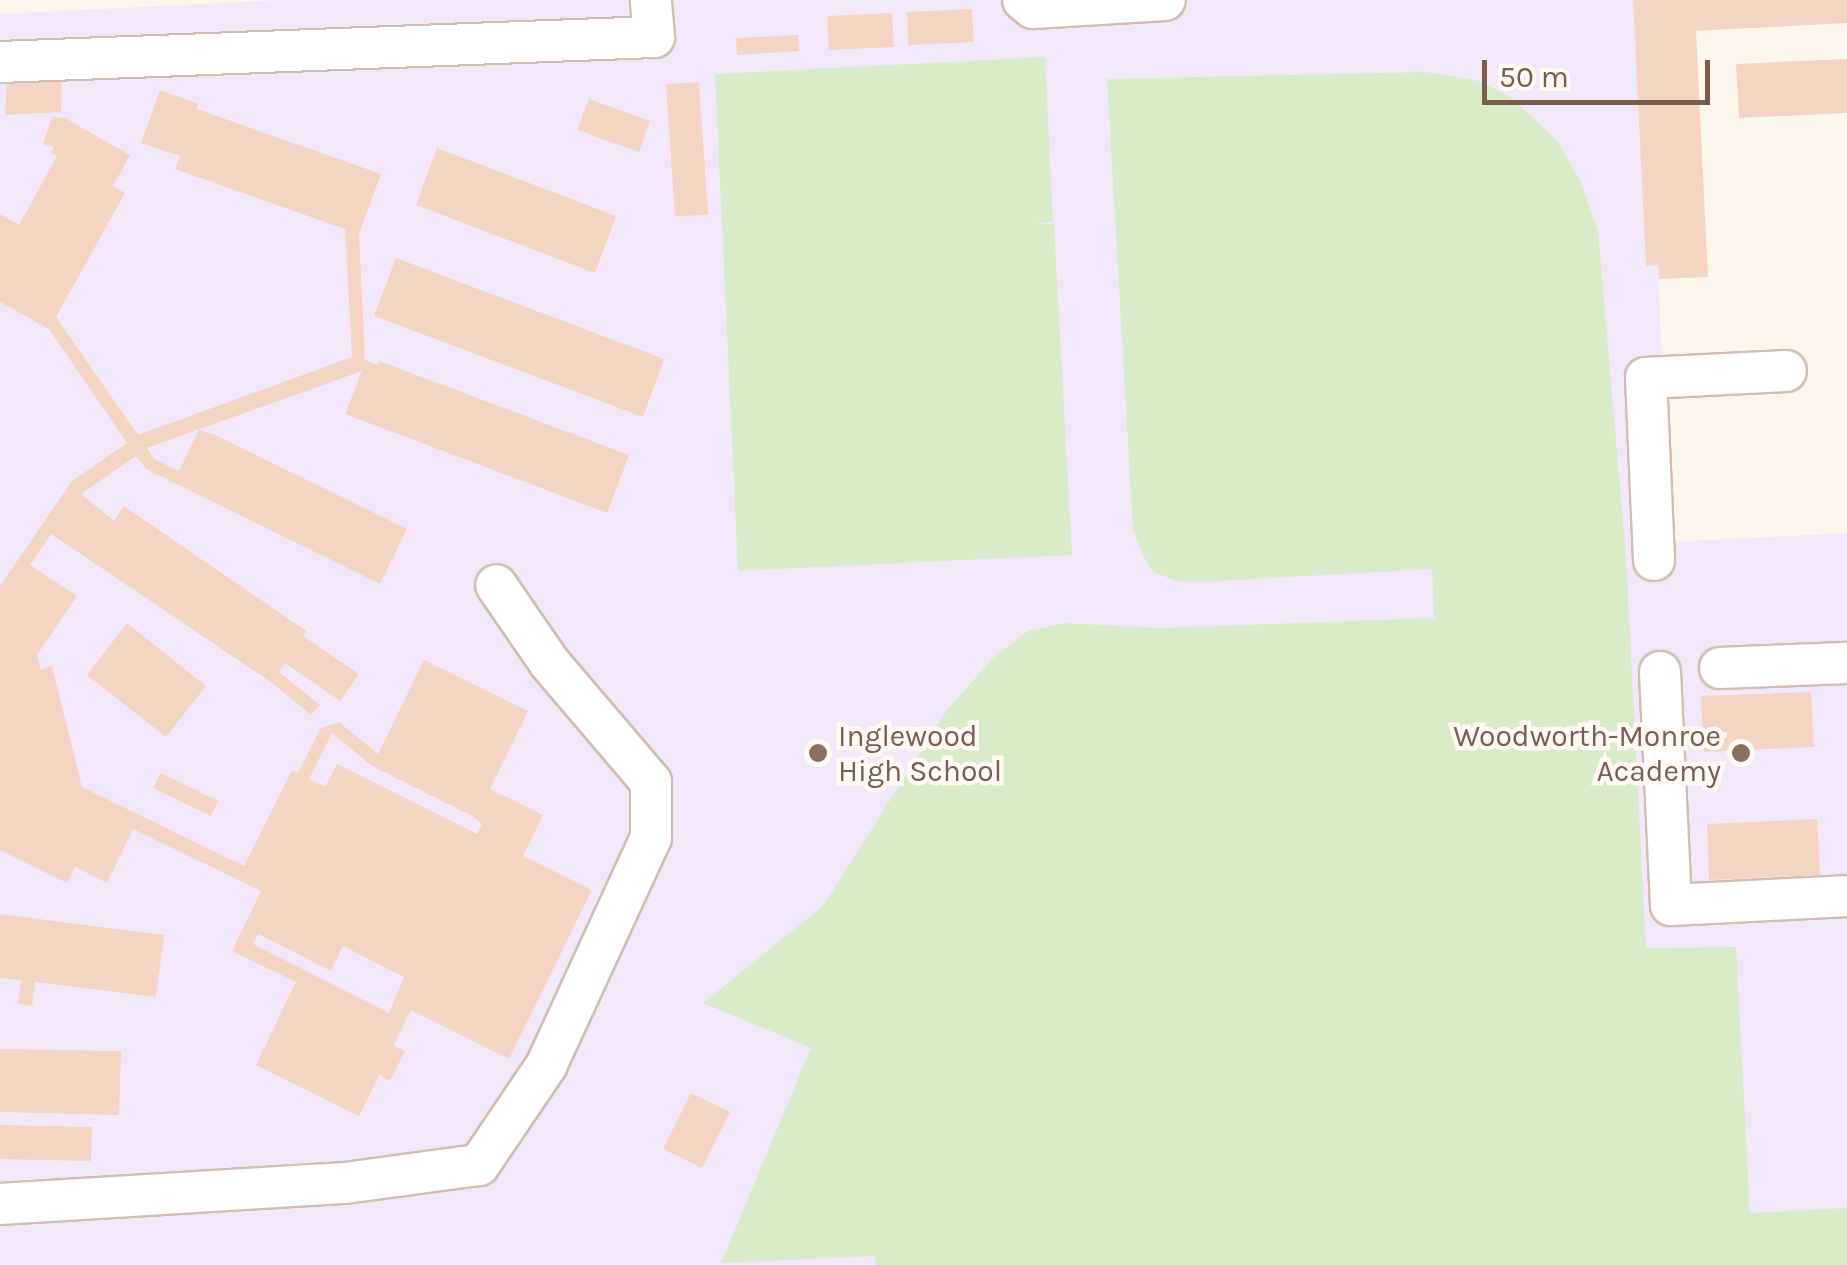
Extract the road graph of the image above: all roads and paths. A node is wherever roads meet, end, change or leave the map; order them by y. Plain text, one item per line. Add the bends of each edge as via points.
1 (652, 0) edge
2 (1023, 0) edge
3 (1165, 0) edge
4 (0, 62) edge
5 (1786, 370) dead end
6 (1654, 560) dead end
7 (496, 585) dead end
8 (1847, 663) edge
9 (1720, 668) dead end
10 (1660, 672) dead end
11 (1847, 896) edge
12 (0, 1204) edge

1 - 4 lane via 654,37
2 - 3 lane via 1033,8
5 - 6 lane via 1646,378
7 - 12 lane via 549,662 651,782 651,838 546,1066 480,1165 345,1184
8 - 9 lane
10 - 11 lane via 1671,905

